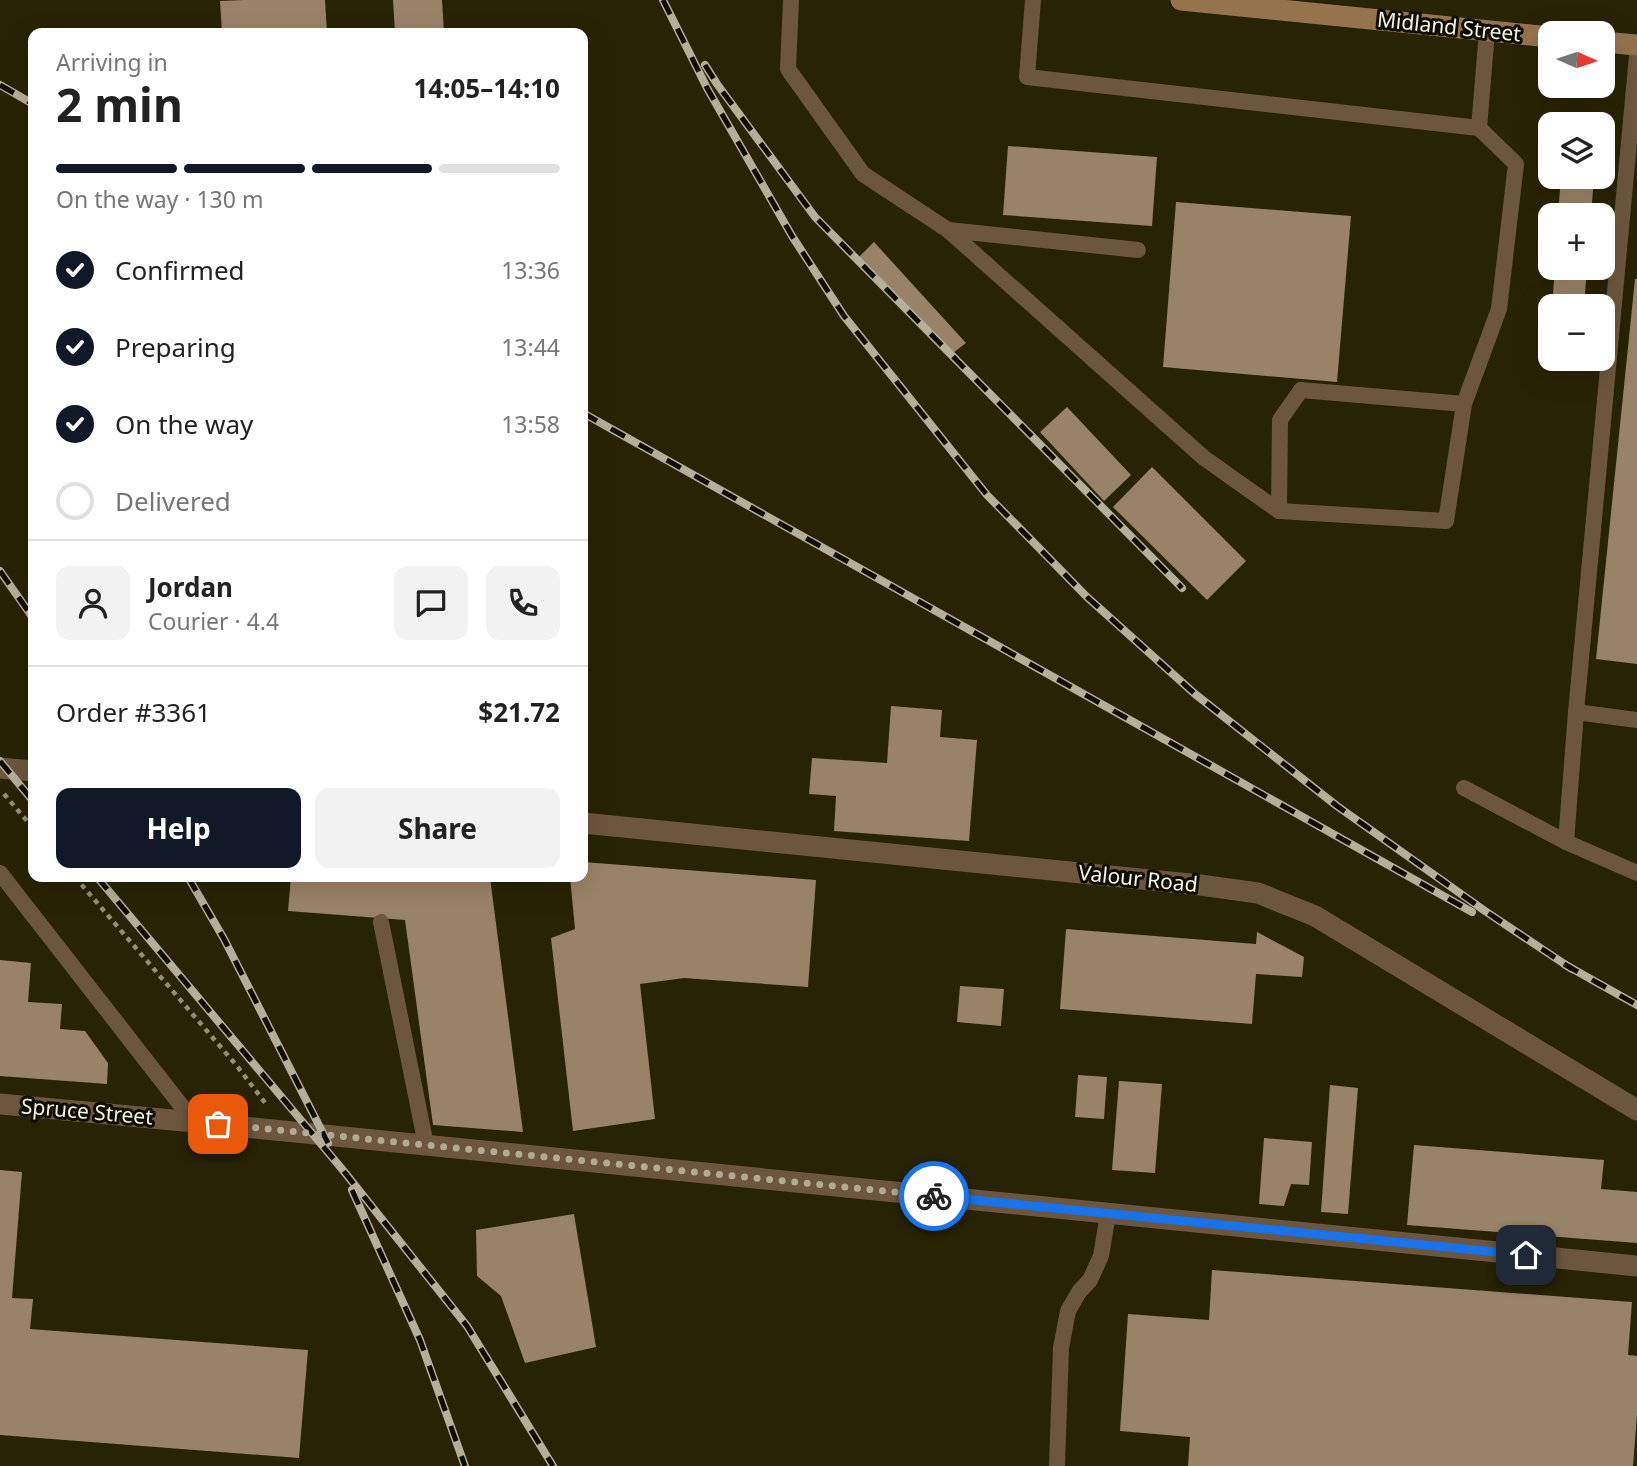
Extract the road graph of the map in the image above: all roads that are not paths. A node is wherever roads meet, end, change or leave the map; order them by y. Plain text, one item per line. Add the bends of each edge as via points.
1 (790, 0) edge
2 (1033, 0) edge
3 (1181, 0) edge
4 (1487, 31) junction
5 (1538, 36) edge
6 (1615, 43) edge
7 (1637, 45) edge
8 (1637, 56) edge
9 (1479, 128) junction
10 (948, 230) junction
11 (1138, 250) dead end
12 (1464, 404) junction
13 (1279, 511) junction
14 (1576, 712) junction
15 (1637, 720) edge
16 (0, 768) edge
17 (28, 771) edge
18 (1464, 788) dead end
19 (588, 824) edge
20 (1566, 842) junction
21 (0, 873) edge
22 (1637, 873) edge
23 (381, 922) dead end
24 (0, 1104) edge
25 (1637, 1110) edge
26 (194, 1122) junction
27 (426, 1146) junction
28 (1108, 1214) junction
29 (1637, 1266) edge
30 (1057, 1466) edge

1 - 10 lane via 788,69 863,174
2 - 9 lane via 1027,77
3 - 4 street, Midland Street
4 - 5 street, Midland Street
4 - 9 lane
6 - 7 street
8 - 14 lane
9 - 12 lane via 1516,164 1499,309
10 - 11 lane
10 - 13 lane via 1204,458
12 - 13 lane via 1446,521
12 - 13 lane via 1301,390 1280,420
14 - 15 lane
14 - 20 lane
16 - 17 street
18 - 20 lane
19 - 25 street, Valour Road via 1258,893 1315,916
20 - 22 lane
21 - 26 lane
23 - 27 lane
24 - 26 street, Spruce Street
26 - 27 street, Spruce Street
27 - 28 street, Spruce Street
28 - 29 street, Spruce Street
28 - 30 lane via 1101,1256 1068,1311 1061,1348

